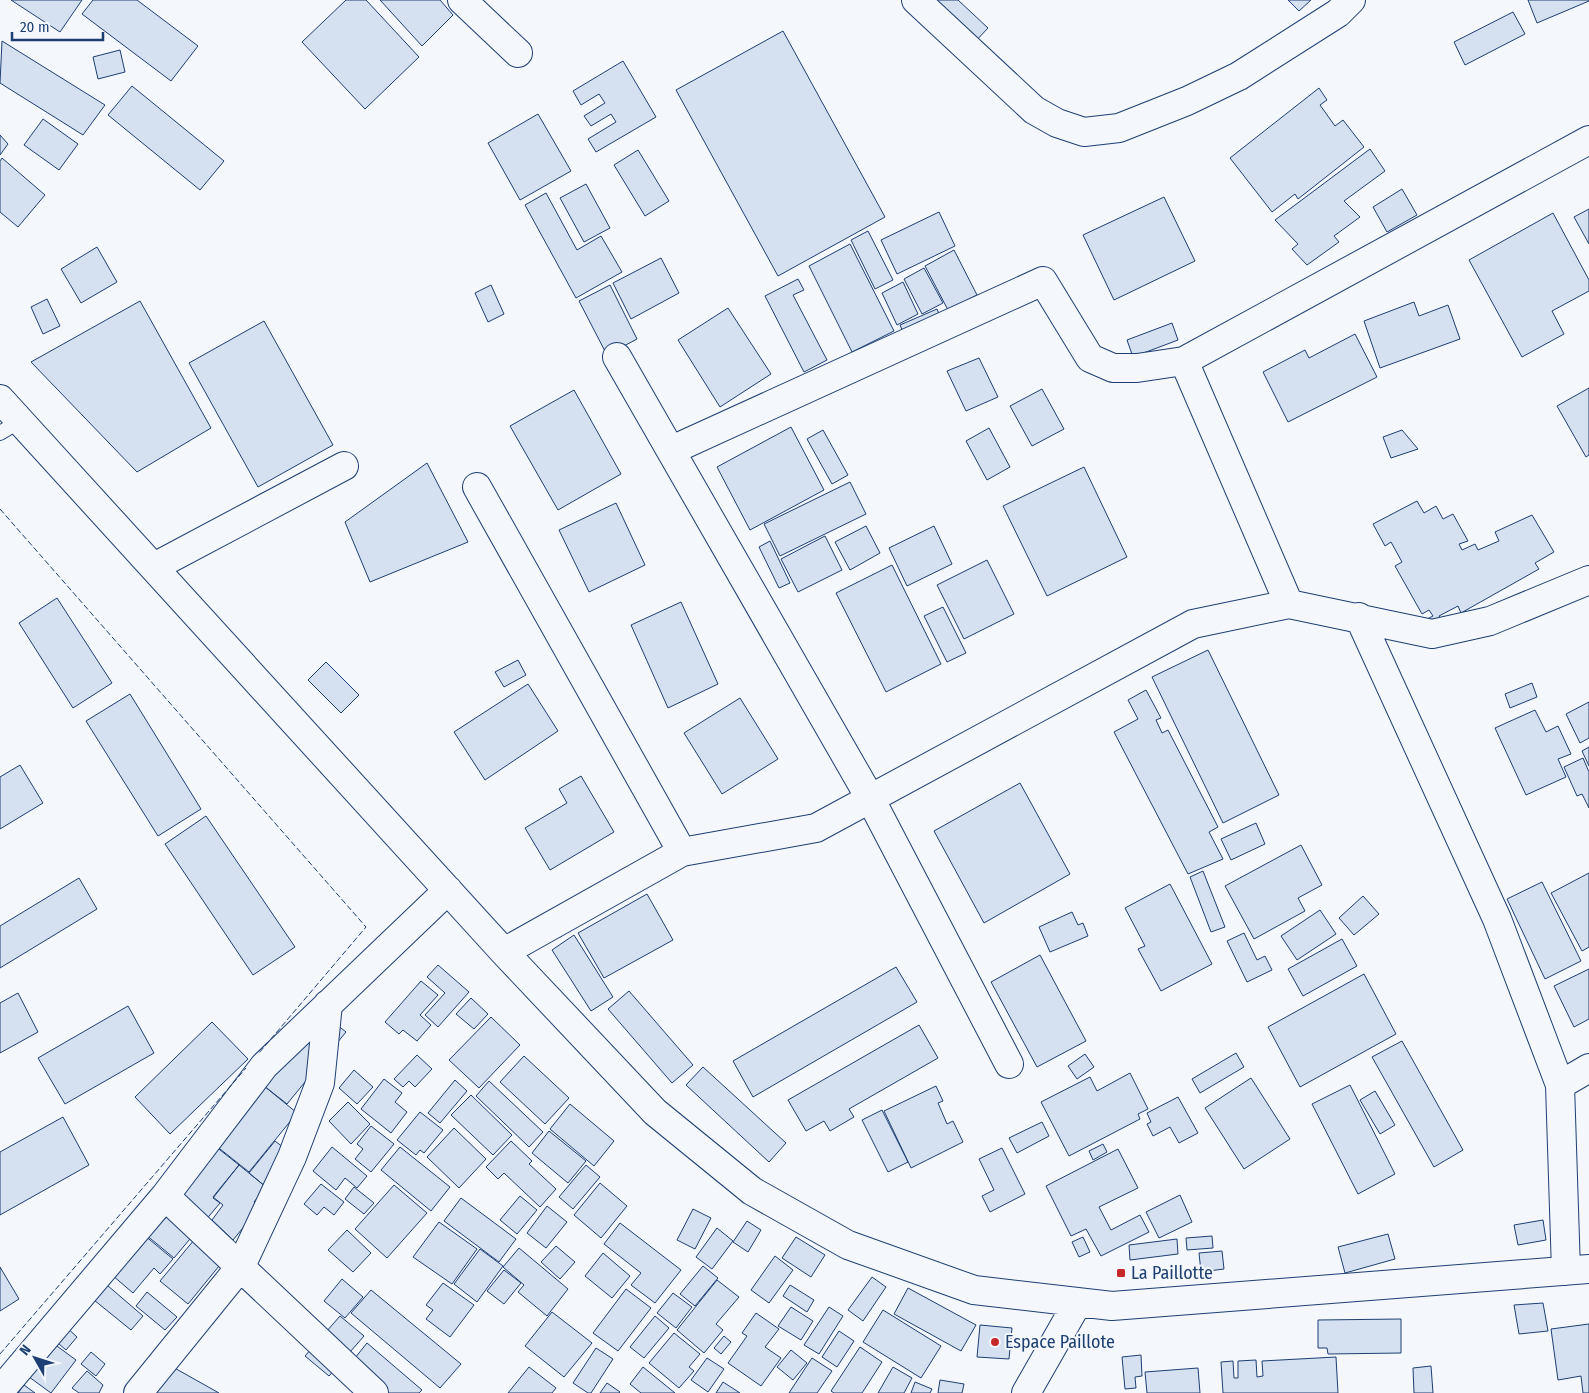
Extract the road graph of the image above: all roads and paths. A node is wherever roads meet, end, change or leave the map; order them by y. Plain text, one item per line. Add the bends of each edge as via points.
1 (462, 0) edge
2 (916, 0) edge
3 (1351, 0) edge
4 (518, 53) dead end
5 (1589, 140) edge
6 (617, 357) dead end
7 (1184, 361) junction
8 (0, 399) edge
9 (10, 427) edge
10 (672, 450) junction
11 (344, 466) dead end
12 (477, 487) dead end
13 (154, 567) junction
14 (1589, 580) edge
15 (1289, 604) junction
16 (1359, 617) junction
17 (870, 798) junction
18 (682, 852) junction
19 (448, 890) junction
20 (504, 952) junction
21 (328, 1004) junction
22 (1009, 1064) dead end
23 (1589, 1068) edge
24 (1560, 1085) junction
25 (165, 1196) junction
26 (241, 1266) junction
27 (1577, 1270) edge
28 (1078, 1302) junction
29 (0, 1391) edge
30 (138, 1393) edge
31 (374, 1393) edge
32 (1026, 1393) edge

1 - 4 street
2 - 3 street via 1034,110 1057,123 1084,132 1119,128 1239,76 1338,13
5 - 7 street
6 - 10 street
7 - 10 street via 1113,368 1090,358 1043,281
7 - 15 street
8 - 9 street
9 - 13 street
10 - 17 street
11 - 13 street
12 - 18 street
13 - 19 street
14 - 16 street via 1490,621 1432,634
15 - 16 street
15 - 17 street via 1193,624
16 - 24 street via 1497,919
17 - 18 street via 816,828
17 - 22 street
18 - 20 street
19 - 20 street
19 - 21 street
20 - 28 street via 655,1112 752,1191 848,1245 974,1290
21 - 25 street via 264,1066
21 - 26 street via 320,1083 292,1157
23 - 24 street
24 - 27 street
25 - 26 street
25 - 29 street
26 - 30 street
26 - 31 street
27 - 28 street via 1112,1306
28 - 32 street

